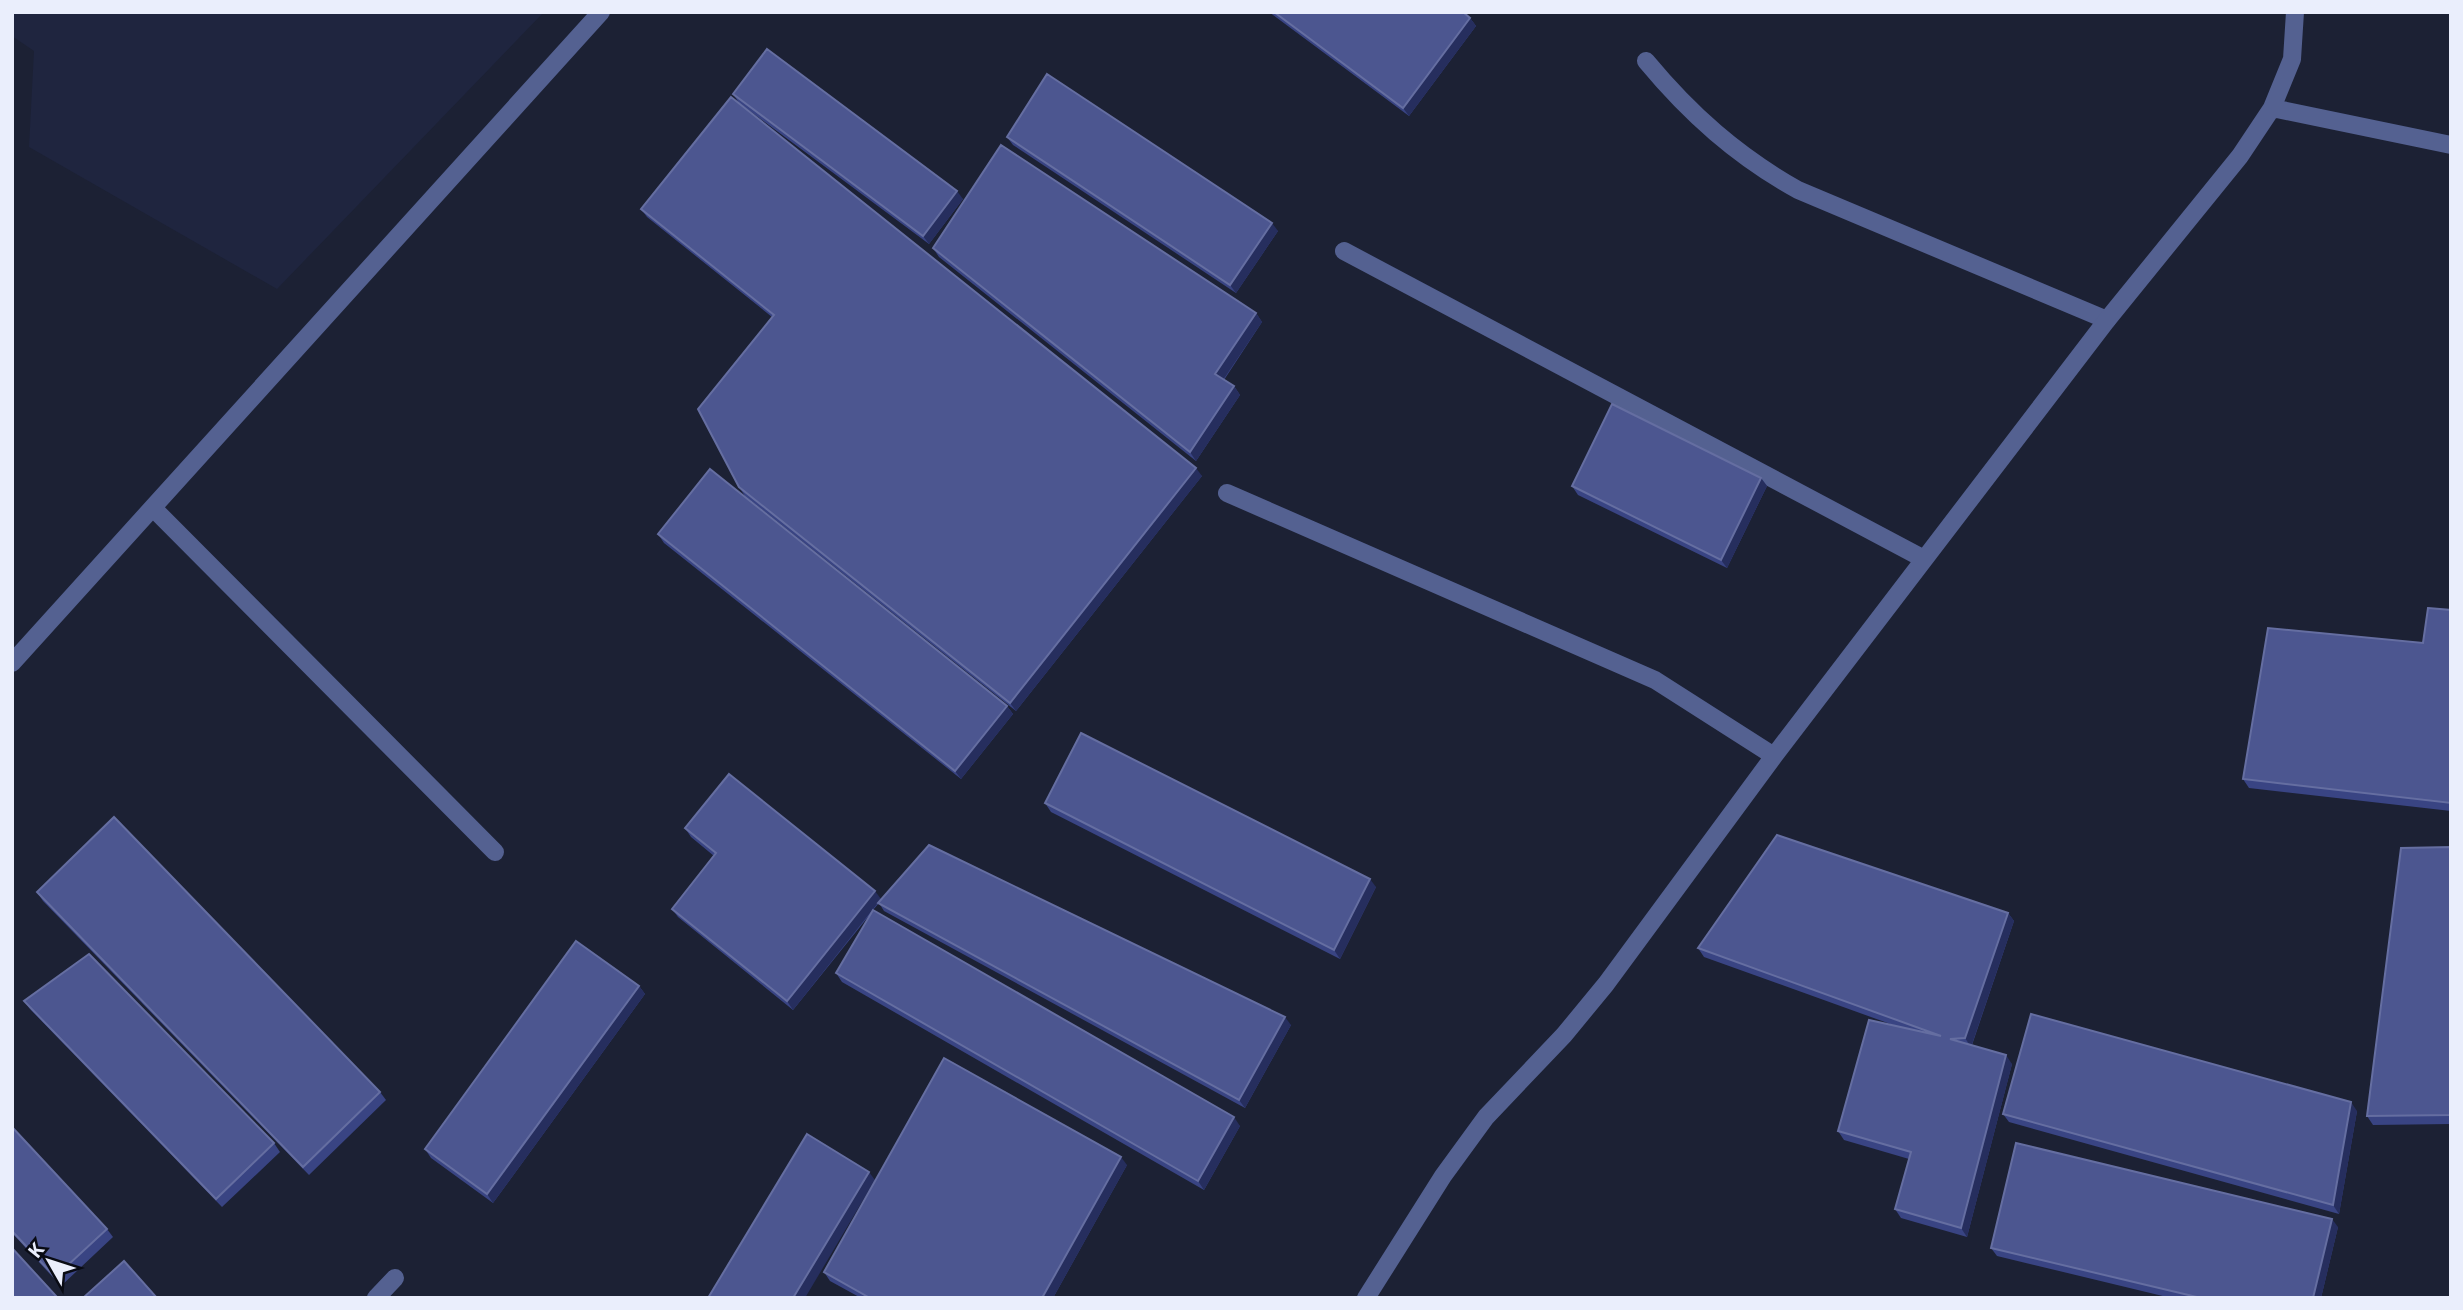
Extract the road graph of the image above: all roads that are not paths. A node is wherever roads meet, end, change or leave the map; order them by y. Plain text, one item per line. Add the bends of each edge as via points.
1 (601, 12) edge
2 (2295, 12) edge
3 (1646, 61) dead end
4 (2272, 108) junction
5 (2451, 145) edge
6 (1344, 251) dead end
7 (2107, 320) junction
8 (1227, 493) dead end
9 (153, 508) junction
10 (1924, 559) junction
11 (12, 663) edge
12 (1774, 756) junction
13 (495, 852) dead end
14 (395, 1278) dead end
15 (376, 1298) edge
16 (1366, 1298) edge

1 - 9 street
2 - 4 street via 2292,59
3 - 7 street via 1702,123 1765,172
4 - 5 street
4 - 7 street
6 - 10 street
7 - 10 street
8 - 12 street via 1655,680
9 - 11 street
9 - 13 street
10 - 12 street
12 - 16 street via 1606,984 1486,1117
14 - 15 street

